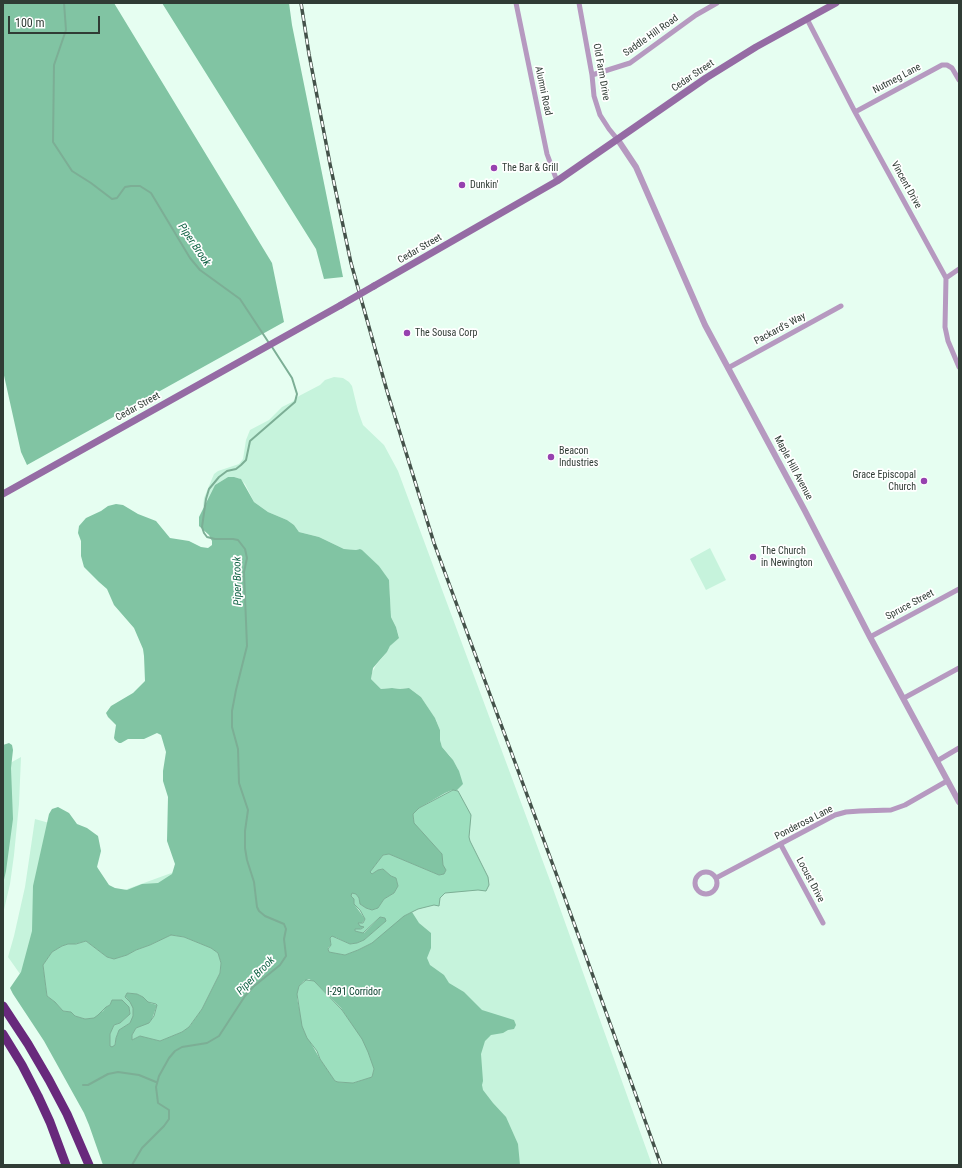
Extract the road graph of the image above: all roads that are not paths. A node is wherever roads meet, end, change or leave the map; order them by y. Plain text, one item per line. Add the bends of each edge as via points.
1 (516, 3) edge
2 (579, 3) edge
3 (717, 3) edge
4 (836, 3) edge
5 (807, 19) junction
6 (592, 75) junction
7 (959, 80) edge
8 (856, 112) junction
9 (618, 140) junction
10 (557, 181) junction
11 (959, 269) edge
12 (946, 278) junction
13 (841, 306) dead end
14 (959, 367) edge
15 (728, 368) junction
16 (3, 494) edge
17 (959, 589) edge
18 (870, 637) junction
19 (959, 668) edge
20 (904, 698) junction
21 (959, 748) edge
22 (937, 761) junction
23 (947, 781) junction
24 (959, 802) edge
25 (781, 845) junction
26 (716, 878) junction
27 (823, 923) dead end
28 (3, 1007) edge
29 (3, 1034) edge
30 (66, 1165) edge
31 (89, 1165) edge

1 - 10 street, Alumni Road via 547,154
2 - 6 street, Old Farm Drive
3 - 6 street, Saddle Hill Road via 696,15 630,63
4 - 5 main road, Cedar Street
5 - 8 street, Vincent Drive
5 - 9 main road, Cedar Street via 706,78
6 - 9 street, Old Farm Drive via 594,96 600,115
7 - 8 street, Nutmeg Lane via 952,68 942,65
8 - 12 street, Vincent Drive
9 - 10 main road, Cedar Street
9 - 15 street, Maple Hill Avenue via 636,167 705,325
10 - 16 main road, Cedar Street, bridge
11 - 12 street
12 - 14 street, Vincent Drive via 945,327
13 - 15 street, Packard's Way
15 - 18 street, Maple Hill Avenue
17 - 18 street, Spruce Street
18 - 20 street, Maple Hill Avenue
19 - 20 street
20 - 22 street, Maple Hill Avenue
21 - 22 street
22 - 23 street, Maple Hill Avenue
23 - 24 street, Maple Hill Avenue
23 - 25 street, Ponderosa Lane via 891,810 846,812 835,815
25 - 26 street, Ponderosa Lane
25 - 27 street, Locust Drive
26 - 26 street via 709,872 700,873 695,880 696,889 703,894 712,894 717,887
28 - 31 highway via 50,1080
29 - 30 highway via 38,1096

